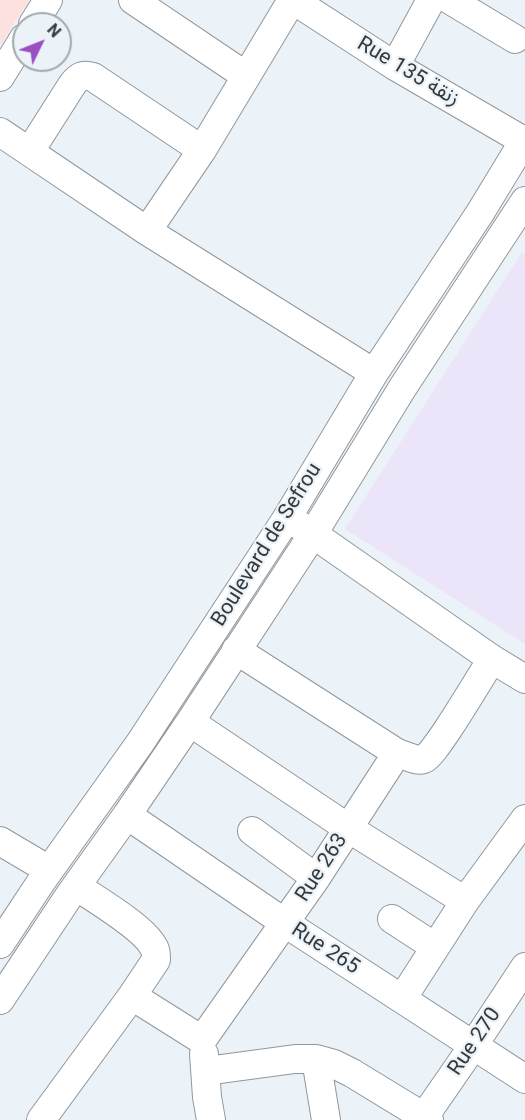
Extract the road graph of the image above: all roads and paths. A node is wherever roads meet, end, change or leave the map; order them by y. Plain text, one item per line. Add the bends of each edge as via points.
1 (133, 0) edge
2 (293, 0) edge
3 (431, 0) edge
4 (450, 0) edge
5 (515, 39) dead end
6 (12, 58) edge
7 (395, 66) junction
8 (246, 76) junction
9 (0, 77) edge
10 (0, 132) edge
11 (524, 140) edge
12 (202, 150) junction
13 (30, 151) junction
14 (525, 201) edge
15 (480, 213) junction
16 (147, 231) junction
17 (516, 234) edge
18 (374, 373) junction
19 (358, 398) junction
20 (387, 413) junction
21 (287, 518) junction
22 (313, 534) junction
23 (236, 650) junction
24 (492, 659) junction
25 (525, 679) edge
26 (190, 722) junction
27 (397, 753) junction
28 (127, 815) junction
29 (525, 819) edge
30 (348, 828) junction
31 (252, 831) dead end
32 (76, 833) junction
33 (0, 841) edge
34 (102, 850) junction
35 (49, 870) junction
36 (316, 878) junction
37 (76, 886) junction
38 (465, 901) junction
39 (392, 919) dead end
40 (285, 923) junction
41 (0, 944) edge
42 (435, 947) junction
43 (523, 973) edge
44 (132, 996) junction
45 (402, 999) junction
46 (0, 1000) edge
47 (202, 1040) junction
48 (473, 1046) junction
49 (316, 1059) junction
50 (206, 1071) junction
51 (525, 1079) edge
52 (426, 1119) edge
53 (41, 1120) edge
54 (211, 1120) edge
55 (326, 1120) edge

1 - 8 street
2 - 7 street, Rue 135 زنقة
2 - 8 street
3 - 7 street
4 - 5 street
6 - 9 street
7 - 11 street, Rue 135 زنقة
8 - 12 street
10 - 13 street
11 - 15 street, Boulevard de Sefrou
12 - 13 street via 86,75 72,85
12 - 16 street
13 - 16 street
14 - 17 street, Boulevard de Sefrou
15 - 17 street
15 - 18 street, Boulevard de Sefrou
16 - 18 street
17 - 20 street, Boulevard de Sefrou
18 - 19 street, Boulevard de Sefrou
19 - 20 street
19 - 21 street, Boulevard de Sefrou
20 - 22 street, Boulevard de Sefrou
21 - 22 street
21 - 32 street, Boulevard de Sefrou via 140,743
22 - 23 street, Boulevard de Sefrou
22 - 24 street
23 - 26 street, Boulevard de Sefrou
23 - 27 street
24 - 25 street
24 - 27 street via 429,756 420,760
26 - 28 street, Boulevard de Sefrou
26 - 30 street
27 - 30 street, Rue 263
28 - 34 street, Boulevard de Sefrou
28 - 40 street, Rue 265
29 - 38 street
30 - 36 street, Rue 263
30 - 38 street
31 - 36 street
32 - 34 street
32 - 35 street, Boulevard de Sefrou
33 - 35 street
34 - 37 street, Boulevard de Sefrou
35 - 41 street, Boulevard de Sefrou
36 - 40 street, Rue 263
37 - 44 street via 137,928 153,945 156,960
37 - 46 street, Boulevard de Sefrou
38 - 42 street
39 - 42 street
40 - 45 street, Rue 265
40 - 47 street, Rue 263
42 - 45 street
43 - 48 street, Rue 270
44 - 47 street
44 - 53 street
45 - 48 street, Rue 265
47 - 50 street
48 - 51 street, Rue 265
48 - 52 street, Rue 270
49 - 50 street
49 - 52 street via 352,1073
49 - 55 street
50 - 54 street

